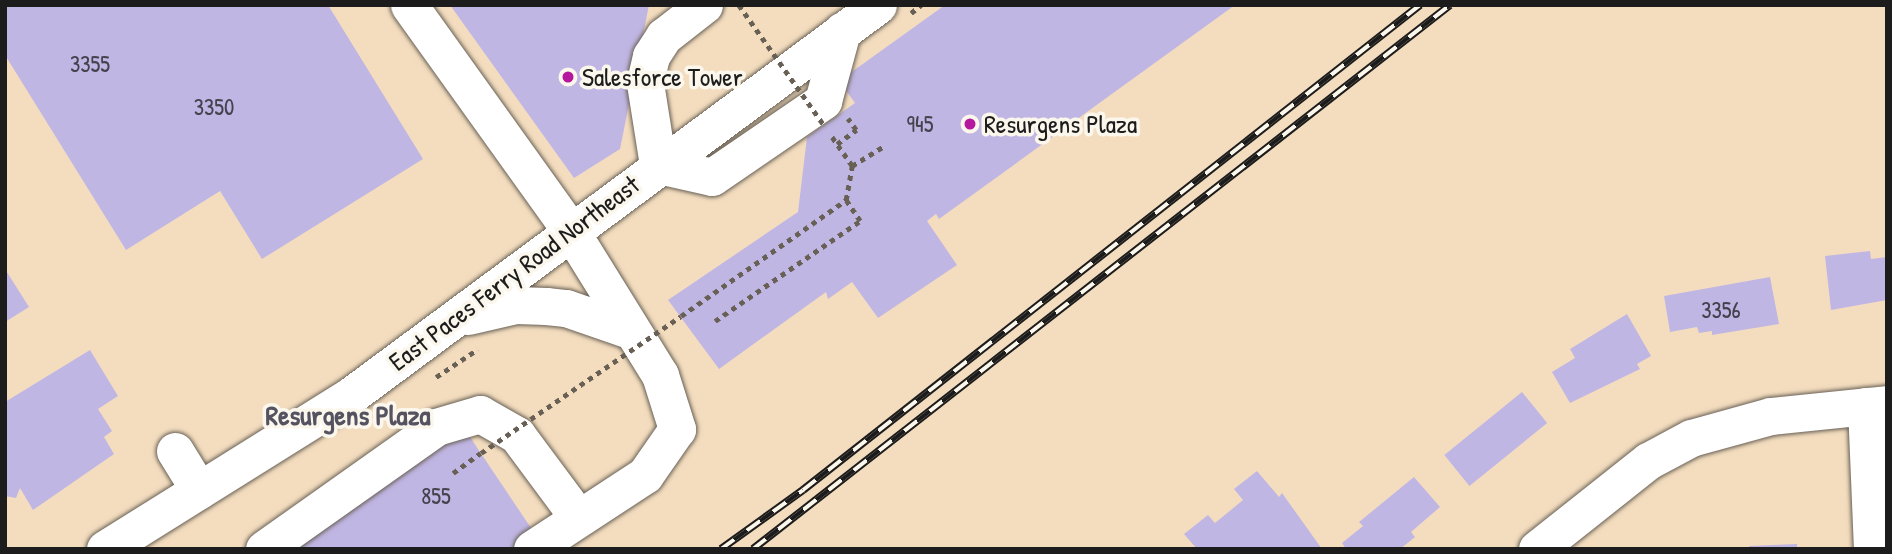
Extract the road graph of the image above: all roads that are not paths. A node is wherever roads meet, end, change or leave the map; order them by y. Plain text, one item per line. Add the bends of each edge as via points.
1 (409, 5) edge
2 (704, 5) edge
3 (875, 6) edge
4 (657, 165) junction
5 (570, 230) junction
6 (460, 317) junction
7 (630, 330) junction
8 (1876, 405) edge
9 (175, 451) dead end
10 (199, 490) junction
11 (578, 517) junction
12 (105, 549) edge
13 (264, 549) edge
14 (532, 549) edge
15 (1537, 549) edge
16 (1872, 549) edge

1 - 5 street
2 - 4 street via 664,36 652,56 645,83
3 - 4 street, East Paces Ferry Road Northeast
4 - 5 street, East Paces Ferry Road Northeast
5 - 6 street, East Paces Ferry Road Northeast
5 - 7 street
6 - 7 street via 516,305 546,306 566,308
6 - 10 street, East Paces Ferry Road Northeast via 350,396
7 - 11 street via 660,375 677,429 645,475
8 - 15 street via 1771,416 1691,438 1648,461
8 - 16 street
9 - 10 street
10 - 12 street, East Paces Ferry Road Northeast
11 - 13 street via 517,435 480,414 436,428
11 - 14 street

